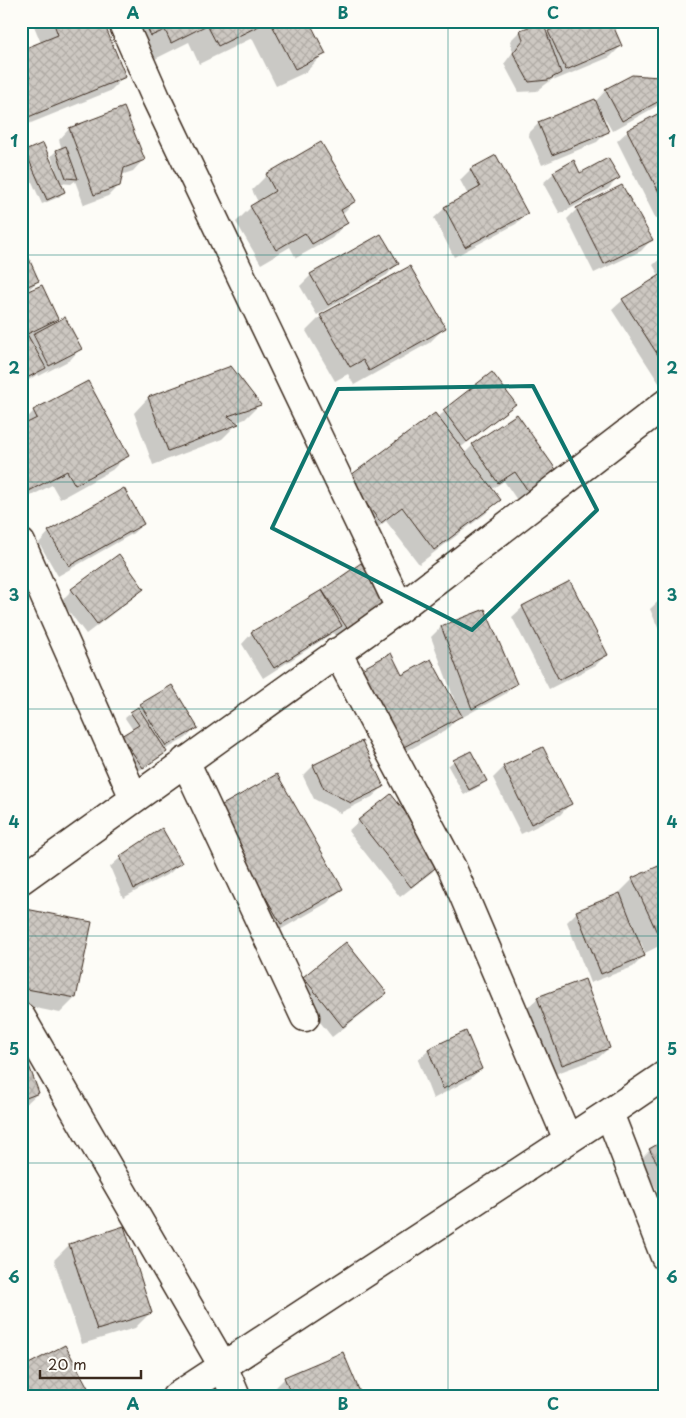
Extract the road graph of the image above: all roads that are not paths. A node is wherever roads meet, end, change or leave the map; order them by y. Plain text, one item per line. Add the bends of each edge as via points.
1 (122, 21) edge
2 (665, 404) edge
3 (21, 543) edge
4 (400, 608) junction
5 (337, 652) junction
6 (185, 761) junction
7 (134, 798) junction
8 (21, 880) edge
9 (21, 1017) edge
10 (305, 1017) dead end
11 (665, 1075) edge
12 (609, 1113) junction
13 (568, 1140) junction
14 (665, 1257) edge
15 (223, 1366) junction
16 (176, 1397) edge
17 (236, 1397) edge

1 - 4 street
2 - 4 street
3 - 7 street
4 - 5 street
5 - 6 street
5 - 13 street via 452,868
6 - 7 street
6 - 10 street
7 - 8 street
9 - 15 street
11 - 12 street
12 - 13 street
12 - 14 street
13 - 15 street
15 - 16 street
15 - 17 street

